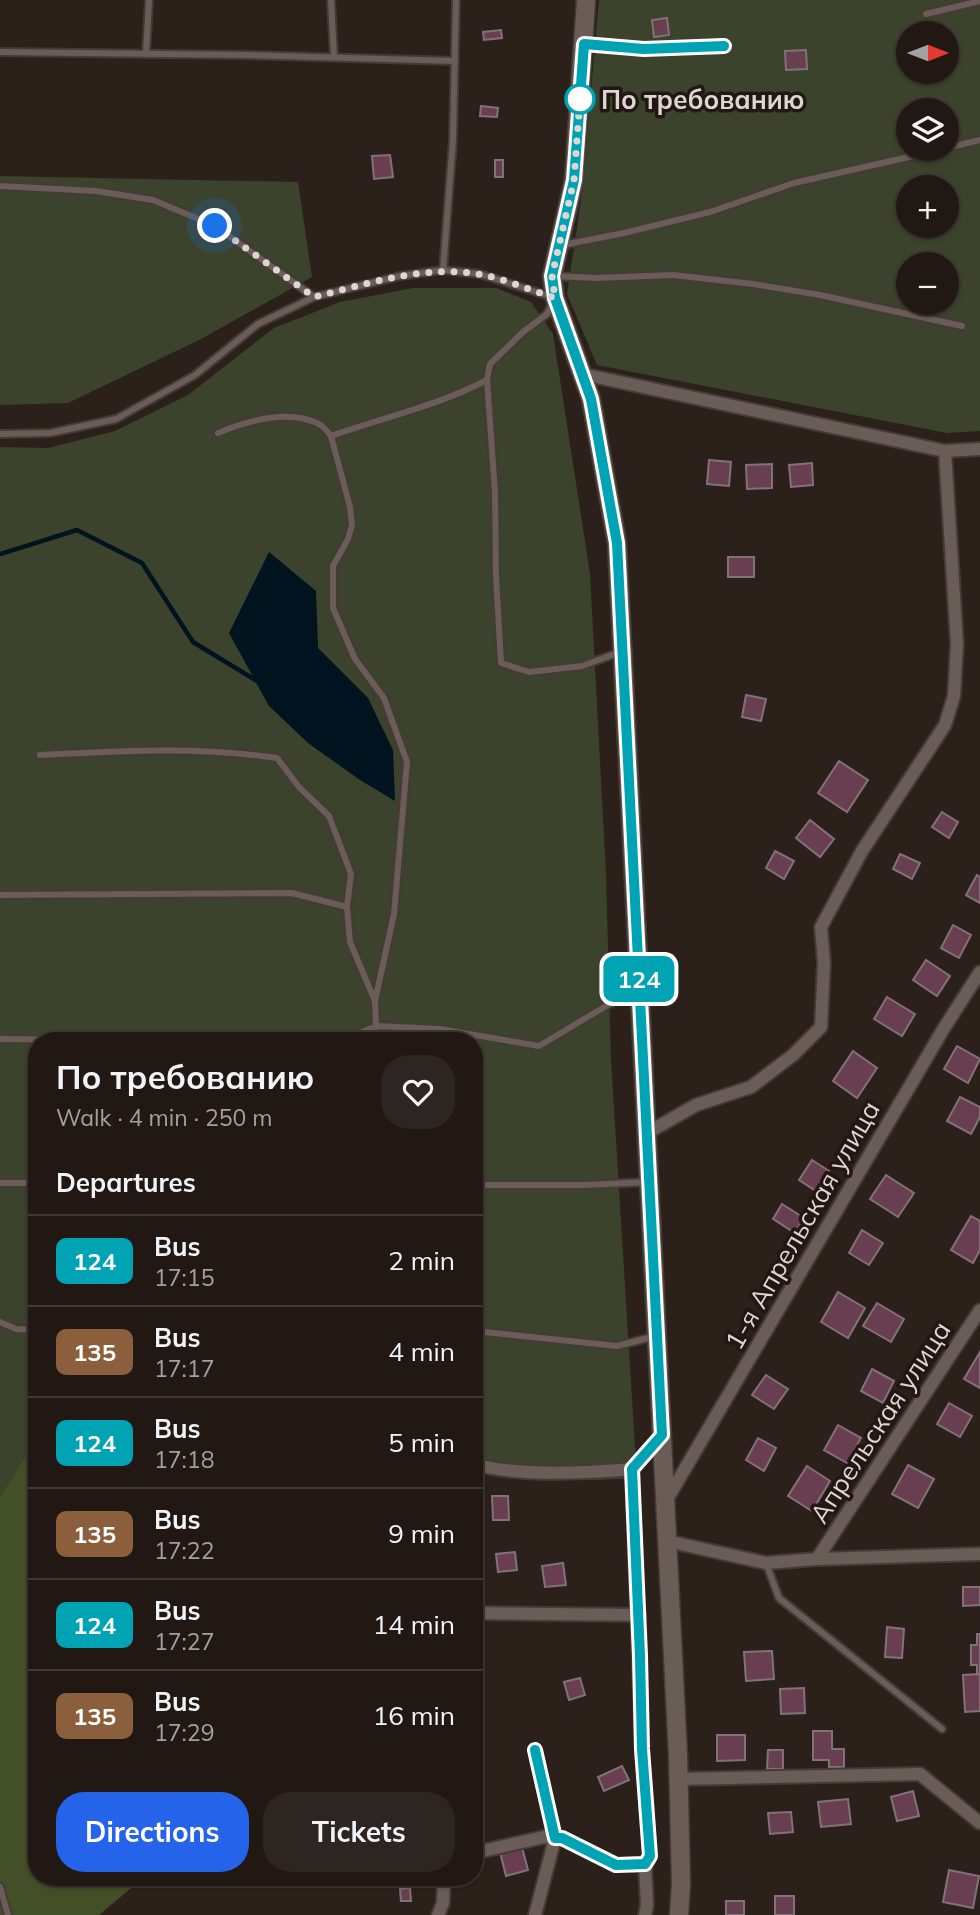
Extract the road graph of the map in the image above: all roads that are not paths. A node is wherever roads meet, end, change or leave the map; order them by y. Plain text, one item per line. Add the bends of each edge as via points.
1 (149, 0) edge
2 (331, 0) edge
3 (456, 0) edge
4 (586, 0) edge
5 (980, 2) edge
6 (926, 14) dead end
7 (584, 44) junction
8 (724, 46) dead end
9 (0, 52) edge
10 (146, 54) junction
11 (334, 57) junction
12 (455, 61) junction
13 (980, 140) edge
14 (959, 145) edge
15 (896, 159) edge
16 (0, 186) edge
17 (559, 246) junction
18 (443, 270) junction
19 (552, 276) junction
20 (314, 297) junction
21 (555, 298) junction
22 (962, 326) dead end
23 (582, 374) junction
24 (486, 380) junction
25 (218, 433) dead end
26 (0, 434) edge
27 (331, 436) junction
28 (980, 449) edge
29 (945, 451) junction
30 (623, 652) junction
31 (40, 755) dead end
32 (0, 895) edge
33 (347, 907) junction
34 (980, 972) edge
35 (639, 986) junction
36 (375, 1001) junction
37 (376, 1026) junction
38 (362, 1032) edge
39 (373, 1032) edge
40 (457, 1032) edge
41 (483, 1036) edge
42 (0, 1039) edge
43 (28, 1039) edge
44 (647, 1133) junction
45 (649, 1182) junction
46 (0, 1183) edge
47 (28, 1183) edge
48 (483, 1185) edge
49 (980, 1310) edge
50 (0, 1322) edge
51 (28, 1330) edge
52 (483, 1332) edge
53 (657, 1336) junction
54 (662, 1435) junction
55 (483, 1466) edge
56 (632, 1469) junction
57 (665, 1503) junction
58 (667, 1541) junction
59 (980, 1554) edge
60 (817, 1559) junction
61 (766, 1563) junction
62 (483, 1613) edge
63 (639, 1615) junction
64 (942, 1729) dead end
65 (535, 1750) dead end
66 (679, 1779) junction
67 (980, 1823) edge
68 (555, 1838) junction
69 (483, 1851) edge
70 (645, 1864) junction
71 (444, 1886) edge
72 (0, 1887) edge
73 (8, 1915) edge
74 (438, 1915) edge
75 (535, 1915) edge
76 (645, 1915) edge
77 (679, 1915) edge

1 - 10 lane
2 - 11 lane
3 - 12 lane
4 - 7 street
5 - 6 lane
7 - 8 lane via 644,49
7 - 17 street via 574,180
9 - 10 lane
10 - 11 lane
11 - 12 lane
12 - 18 lane
13 - 14 lane
15 - 17 lane via 794,183 710,212
16 - 20 lane via 96,191 153,200 215,226
17 - 19 street
18 - 20 lane
18 - 21 lane via 480,274
19 - 21 street
19 - 22 lane via 673,275 753,284
20 - 26 lane via 258,324 195,375 116,419 50,433
21 - 23 street
21 - 24 lane via 547,314 490,365
23 - 29 street
23 - 30 street via 591,399 617,543
24 - 27 lane via 425,407
24 - 30 lane via 501,663 529,672 582,666
25 - 27 lane via 260,418 295,418 320,425
27 - 36 lane via 352,525 333,566 332,608 355,659 384,698 407,762 394,914
28 - 29 street
29 - 44 street via 957,645 954,696 945,725 862,851 821,927 821,1027 751,1087 696,1105
30 - 35 street
31 - 33 lane via 179,750 277,758 329,816 351,874
32 - 33 lane via 292,893
33 - 36 lane via 349,942
34 - 57 street, 1-я Апрельская улица
35 - 41 lane via 539,1046
35 - 44 street
36 - 37 lane
37 - 38 lane
37 - 39 lane
37 - 40 lane
42 - 43 lane
44 - 45 street
45 - 48 lane
45 - 53 street
46 - 47 lane
49 - 60 street, Апрельская улица
50 - 51 lane
52 - 53 lane via 617,1346
53 - 54 street
54 - 56 street
54 - 57 street
55 - 56 street via 585,1474
56 - 63 street
57 - 58 street
58 - 61 street
58 - 66 street
59 - 60 street
60 - 61 street
61 - 64 lane via 779,1598
62 - 63 street
63 - 70 street via 650,1856
65 - 68 street
66 - 67 street via 920,1774
66 - 77 street
68 - 69 street
68 - 70 street via 616,1865
68 - 75 street
70 - 76 street
71 - 74 street
72 - 73 lane

